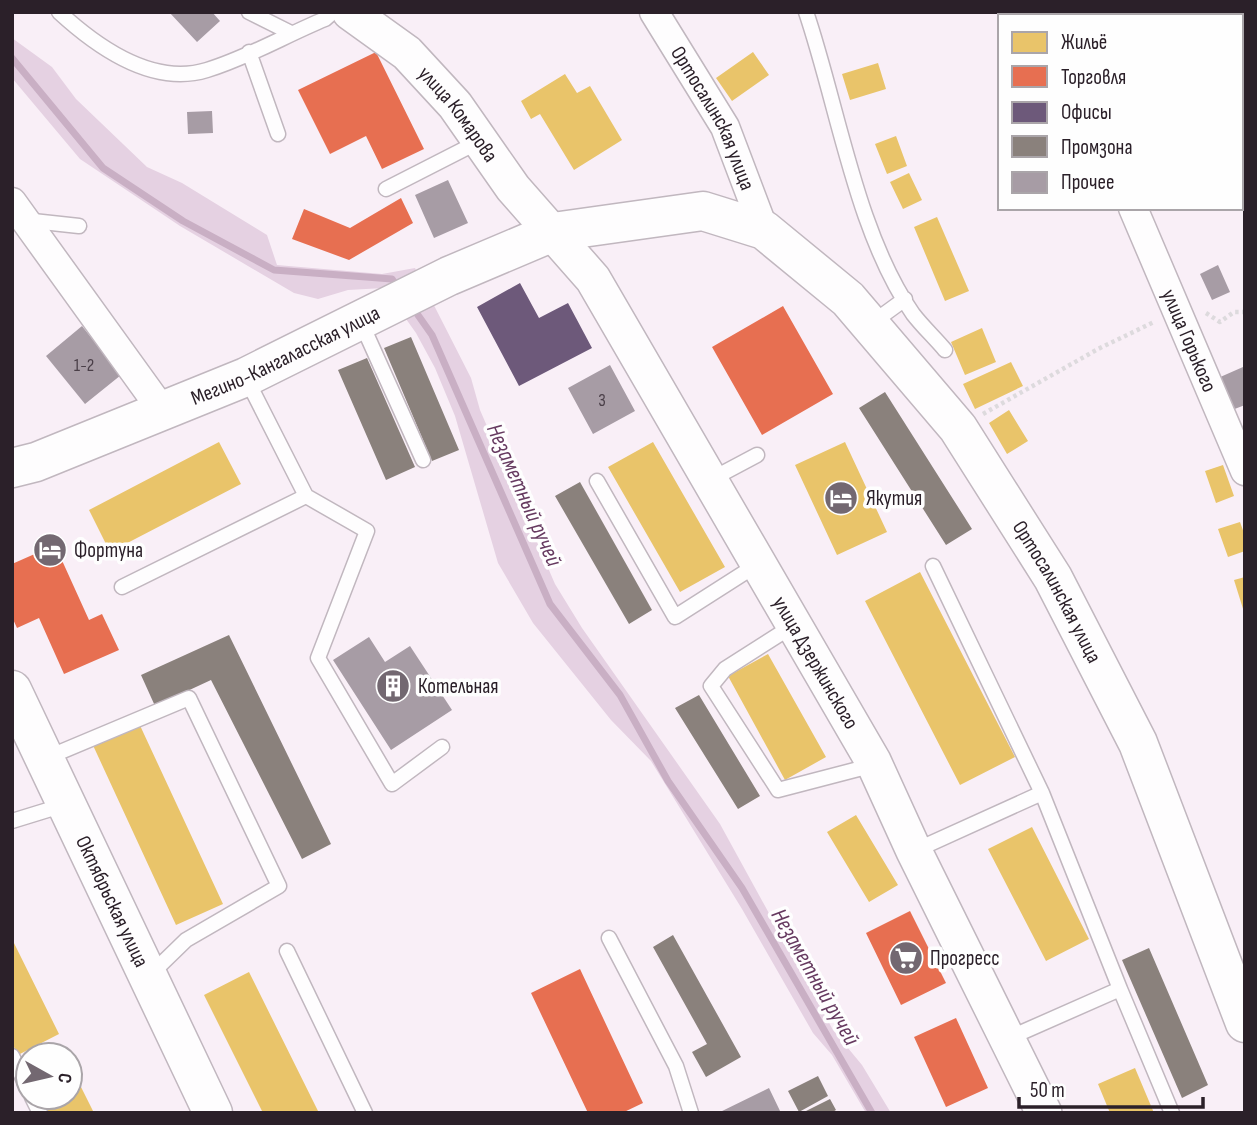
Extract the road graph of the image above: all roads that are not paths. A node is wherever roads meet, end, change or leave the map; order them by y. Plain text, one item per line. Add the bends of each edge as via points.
1 (59, 12) edge
2 (249, 12) edge
3 (333, 12) edge
4 (350, 12) edge
5 (654, 12) edge
6 (806, 12) edge
7 (291, 33) junction
8 (249, 52) junction
9 (278, 134) dead end
10 (480, 141) junction
11 (386, 189) dead end
12 (1134, 210) edge
13 (17, 213) edge
14 (79, 226) dead end
15 (764, 230) junction
16 (553, 232) junction
17 (905, 299) junction
18 (374, 312) junction
19 (868, 326) junction
20 (945, 350) dead end
21 (246, 377) junction
22 (162, 410) junction
23 (757, 455) dead end
24 (423, 460) dead end
25 (12, 468) edge
26 (1245, 471) edge
27 (710, 480) junction
28 (597, 481) dead end
29 (306, 496) junction
30 (759, 563) junction
31 (933, 566) dead end
32 (122, 587) dead end
33 (795, 625) junction
34 (12, 690) edge
35 (442, 747) dead end
36 (45, 758) junction
37 (875, 765) junction
38 (1042, 793) junction
39 (67, 804) junction
40 (12, 821) edge
41 (914, 851) junction
42 (609, 937) dead end
43 (287, 951) dead end
44 (149, 976) junction
45 (1120, 989) junction
46 (1245, 1023) edge
47 (1010, 1038) junction
48 (213, 1113) edge
49 (365, 1113) edge
50 (691, 1113) edge
51 (1044, 1113) edge
52 (1172, 1113) edge

1 - 8 lane via 88,38 133,65 177,73 205,71
2 - 7 lane
3 - 7 lane
4 - 10 street, улица Комарова via 407,53 455,105
5 - 15 street, Ортосалинская улица via 725,127
6 - 17 lane via 859,194
7 - 8 lane
8 - 9 lane
10 - 11 lane
10 - 16 street, улица Комарова via 513,188
12 - 26 street, улица Горького
13 - 14 lane
13 - 22 street
15 - 16 main road, Ортосалинская улица via 703,211
15 - 19 main road, Ортосалинская улица via 848,299
16 - 18 main road, Мегино-Кангаласская улица
16 - 27 street, улица Дзержинского via 593,279
17 - 19 lane
17 - 20 lane
18 - 21 main road, Мегино-Кангаласская улица
18 - 24 lane
19 - 46 main road, Ортосалинская улица via 958,428 1053,578 1138,743
21 - 22 main road, Мегино-Кангаласская улица
21 - 29 lane
22 - 25 main road, Мегино-Кангаласская улица via 36,463
23 - 27 lane
27 - 30 street, улица Дзержинского
28 - 30 lane via 674,617
29 - 32 lane
29 - 35 lane via 367,531 318,658 392,784
30 - 33 street, улица Дзержинского
31 - 38 lane
33 - 37 street, улица Дзержинского
33 - 37 lane via 725,669 711,686 778,790
34 - 36 main road, Октябрьская улица
36 - 39 main road, Октябрьская улица
36 - 44 lane via 189,698 273,873 279,886 186,940
37 - 41 street, улица Дзержинского
38 - 41 lane
38 - 45 lane
39 - 40 lane
39 - 44 main road, Октябрьская улица
41 - 47 street, улица Дзержинского
42 - 50 lane via 676,1066
43 - 49 lane
44 - 48 main road, Октябрьская улица
45 - 47 lane
45 - 52 lane
47 - 51 street, улица Дзержинского

